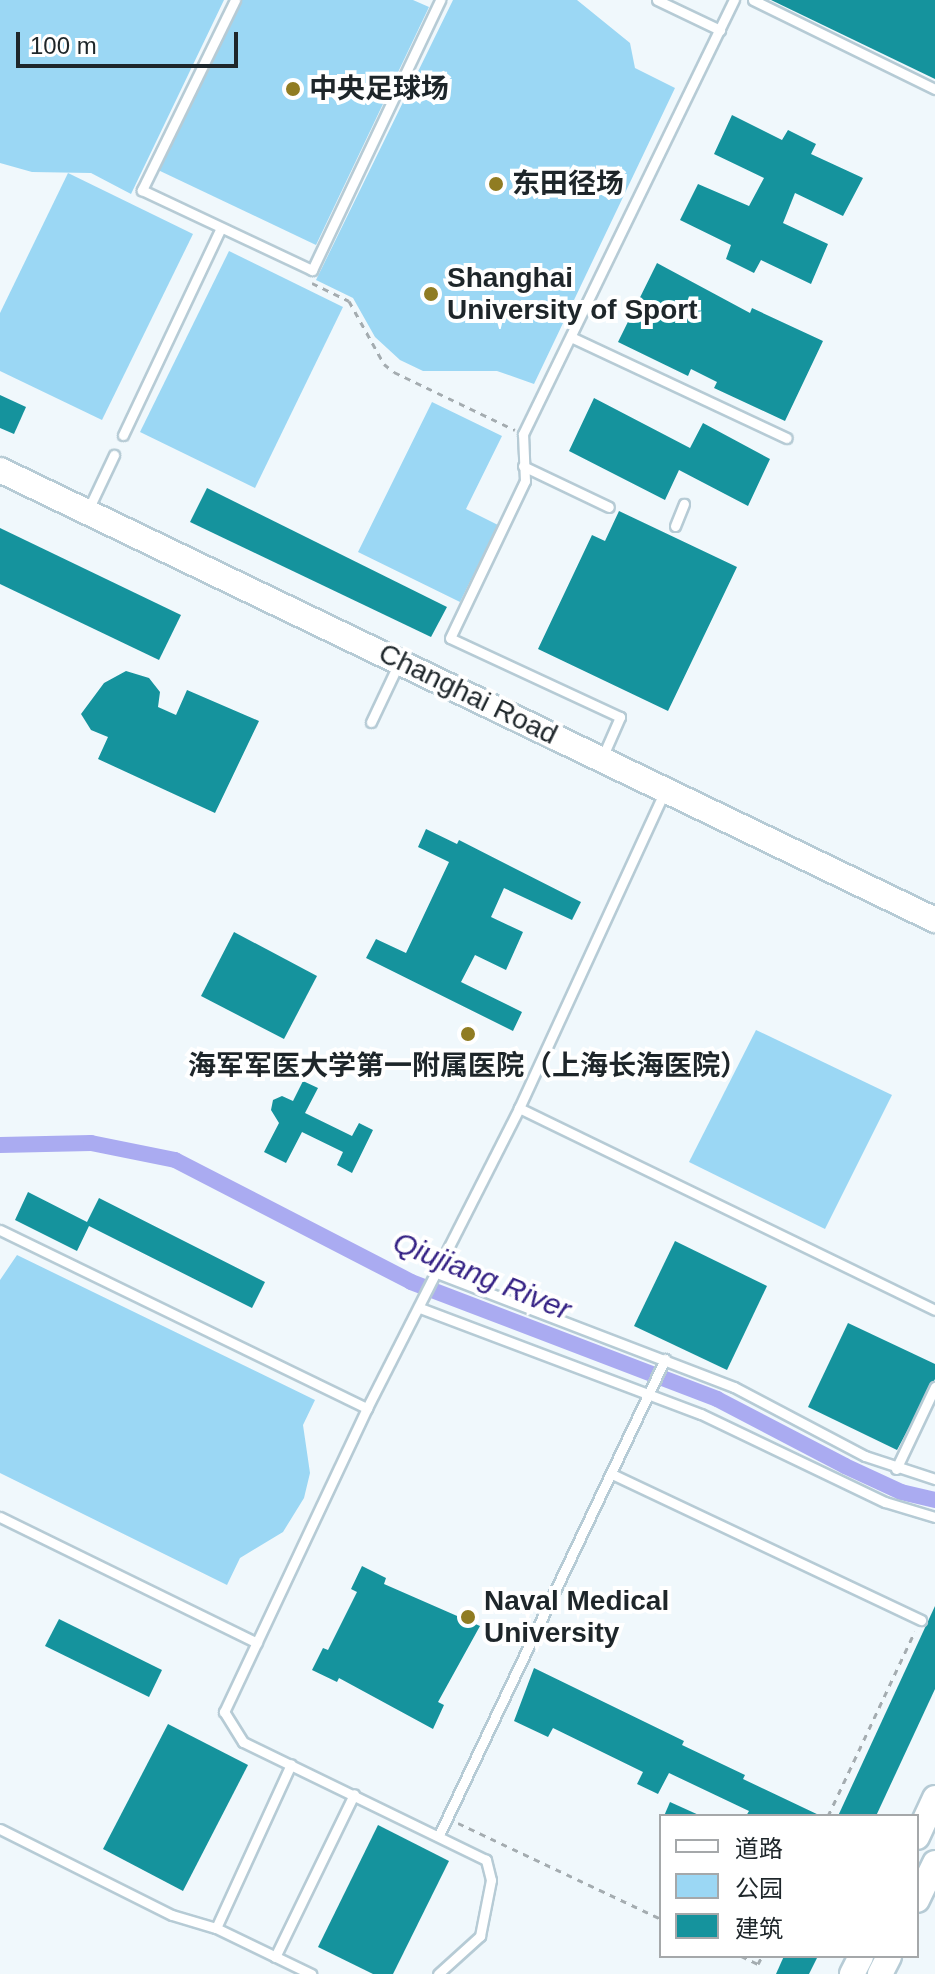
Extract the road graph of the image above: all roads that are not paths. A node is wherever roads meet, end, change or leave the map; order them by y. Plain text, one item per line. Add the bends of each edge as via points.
1 (235, 0) edge
2 (440, 0) edge
3 (657, 0) edge
4 (734, 0) edge
5 (753, 0) edge
6 (720, 30) junction
7 (935, 89) edge
8 (221, 228) junction
9 (571, 337) junction
10 (123, 435) dead end
11 (787, 438) dead end
12 (114, 455) dead end
13 (523, 466) junction
14 (0, 470) edge
15 (684, 504) dead end
16 (609, 507) dead end
17 (87, 512) junction
18 (675, 526) dead end
19 (400, 662) junction
20 (371, 722) dead end
21 (602, 758) junction
22 (665, 789) junction
23 (935, 920) edge
24 (519, 1108) junction
25 (0, 1230) edge
26 (435, 1276) junction
27 (422, 1304) junction
28 (935, 1310) edge
29 (662, 1364) junction
30 (935, 1387) edge
31 (651, 1391) junction
32 (367, 1408) junction
33 (896, 1469) junction
34 (612, 1474) junction
35 (935, 1479) edge
36 (0, 1517) edge
37 (935, 1517) edge
38 (921, 1620) road end
39 (257, 1643) junction
40 (291, 1764) junction
41 (354, 1794) junction
42 (935, 1798) edge
43 (0, 1829) edge
44 (919, 1833) edge
45 (439, 1835) junction
46 (935, 1863) edge
47 (919, 1896) edge
48 (216, 1928) junction
49 (275, 1957) junction
50 (311, 1974) edge
51 (438, 1974) edge

1 - 8 lane via 142,190
2 - 8 lane via 312,270
3 - 6 lane
4 - 6 lane
5 - 7 lane
6 - 9 lane
8 - 10 lane
9 - 11 lane
9 - 13 lane via 523,434
12 - 17 lane
13 - 16 lane
13 - 21 lane via 525,481 450,638 620,717
14 - 17 street, Changhai Road
15 - 18 lane
17 - 19 street, Changhai Road
19 - 20 lane
19 - 21 street, Changhai Road
21 - 22 street, Changhai Road
22 - 23 street, Changhai Road
22 - 24 lane
24 - 26 lane
24 - 28 lane
25 - 32 lane
26 - 27 lane
26 - 29 lane
27 - 31 lane
27 - 32 lane
29 - 31 lane
29 - 33 lane via 734,1387
30 - 33 lane
31 - 34 lane
31 - 37 lane via 885,1502
32 - 39 lane
33 - 35 lane
34 - 38 lane
34 - 45 lane
36 - 39 lane
39 - 40 lane via 224,1712 243,1742
40 - 41 lane
40 - 48 lane
41 - 45 lane
41 - 49 lane
42 - 44 street
43 - 48 lane via 172,1915
45 - 51 lane via 479,1853 491,1869 491,1880 480,1936
46 - 47 street
48 - 49 lane
49 - 50 lane

